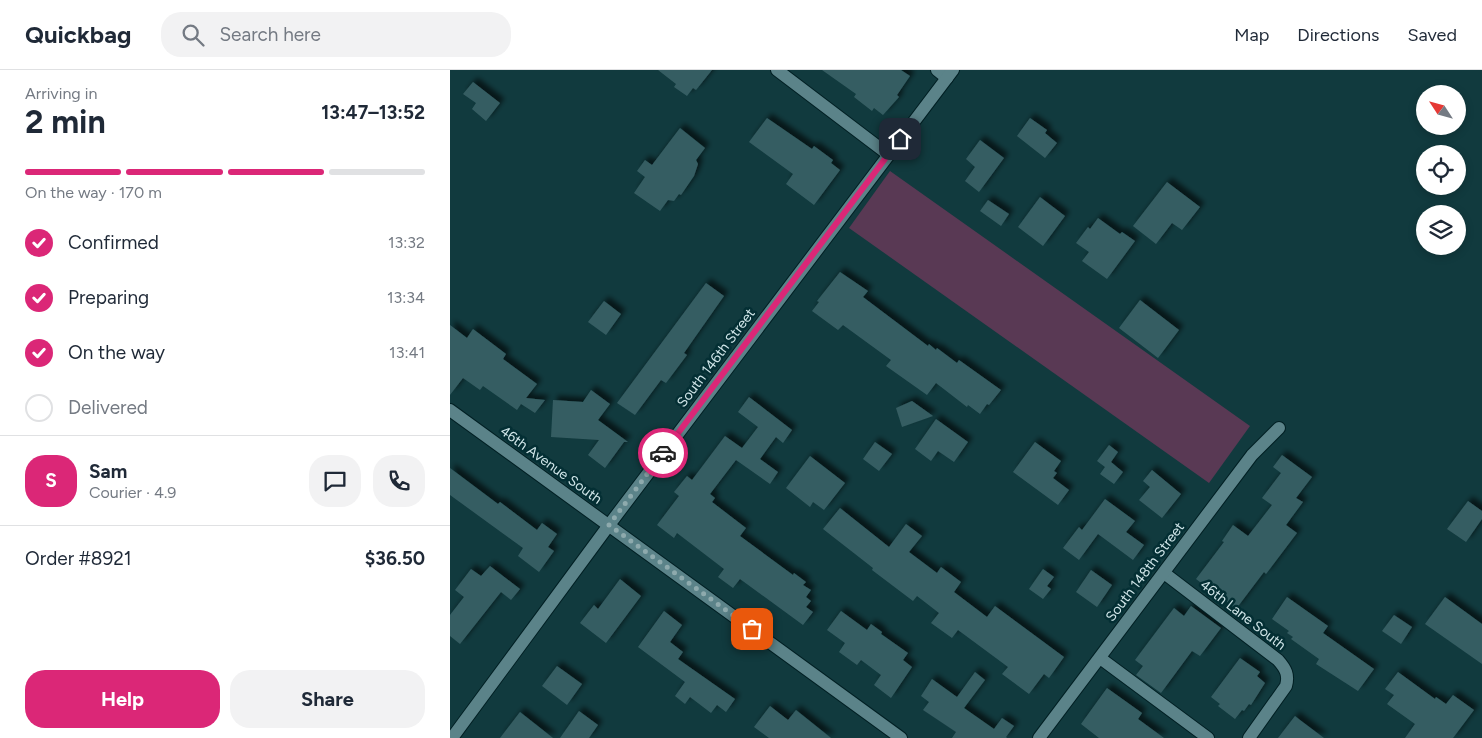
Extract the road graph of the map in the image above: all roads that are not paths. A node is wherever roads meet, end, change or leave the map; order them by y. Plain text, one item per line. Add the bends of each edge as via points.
1 (777, 70) edge
2 (946, 73) edge
3 (889, 155) junction
4 (450, 410) edge
5 (1279, 428) dead end
6 (609, 525) junction
7 (1164, 573) junction
8 (1100, 658) junction
9 (452, 738) edge
10 (901, 738) edge
11 (1039, 738) edge
12 (1208, 738) edge
13 (1249, 738) edge

1 - 3 street
2 - 3 street, South 146th Street
3 - 6 street, South 146th Street
4 - 6 street, 46th Avenue South
5 - 7 street, South 148th Street via 1252,455
6 - 9 street, South 146th Street
6 - 10 street, 46th Avenue South
7 - 8 street, South 148th Street
7 - 13 street, 46th Lane South via 1278,660 1289,676 1286,686
8 - 11 street, South 148th Street
8 - 12 street

